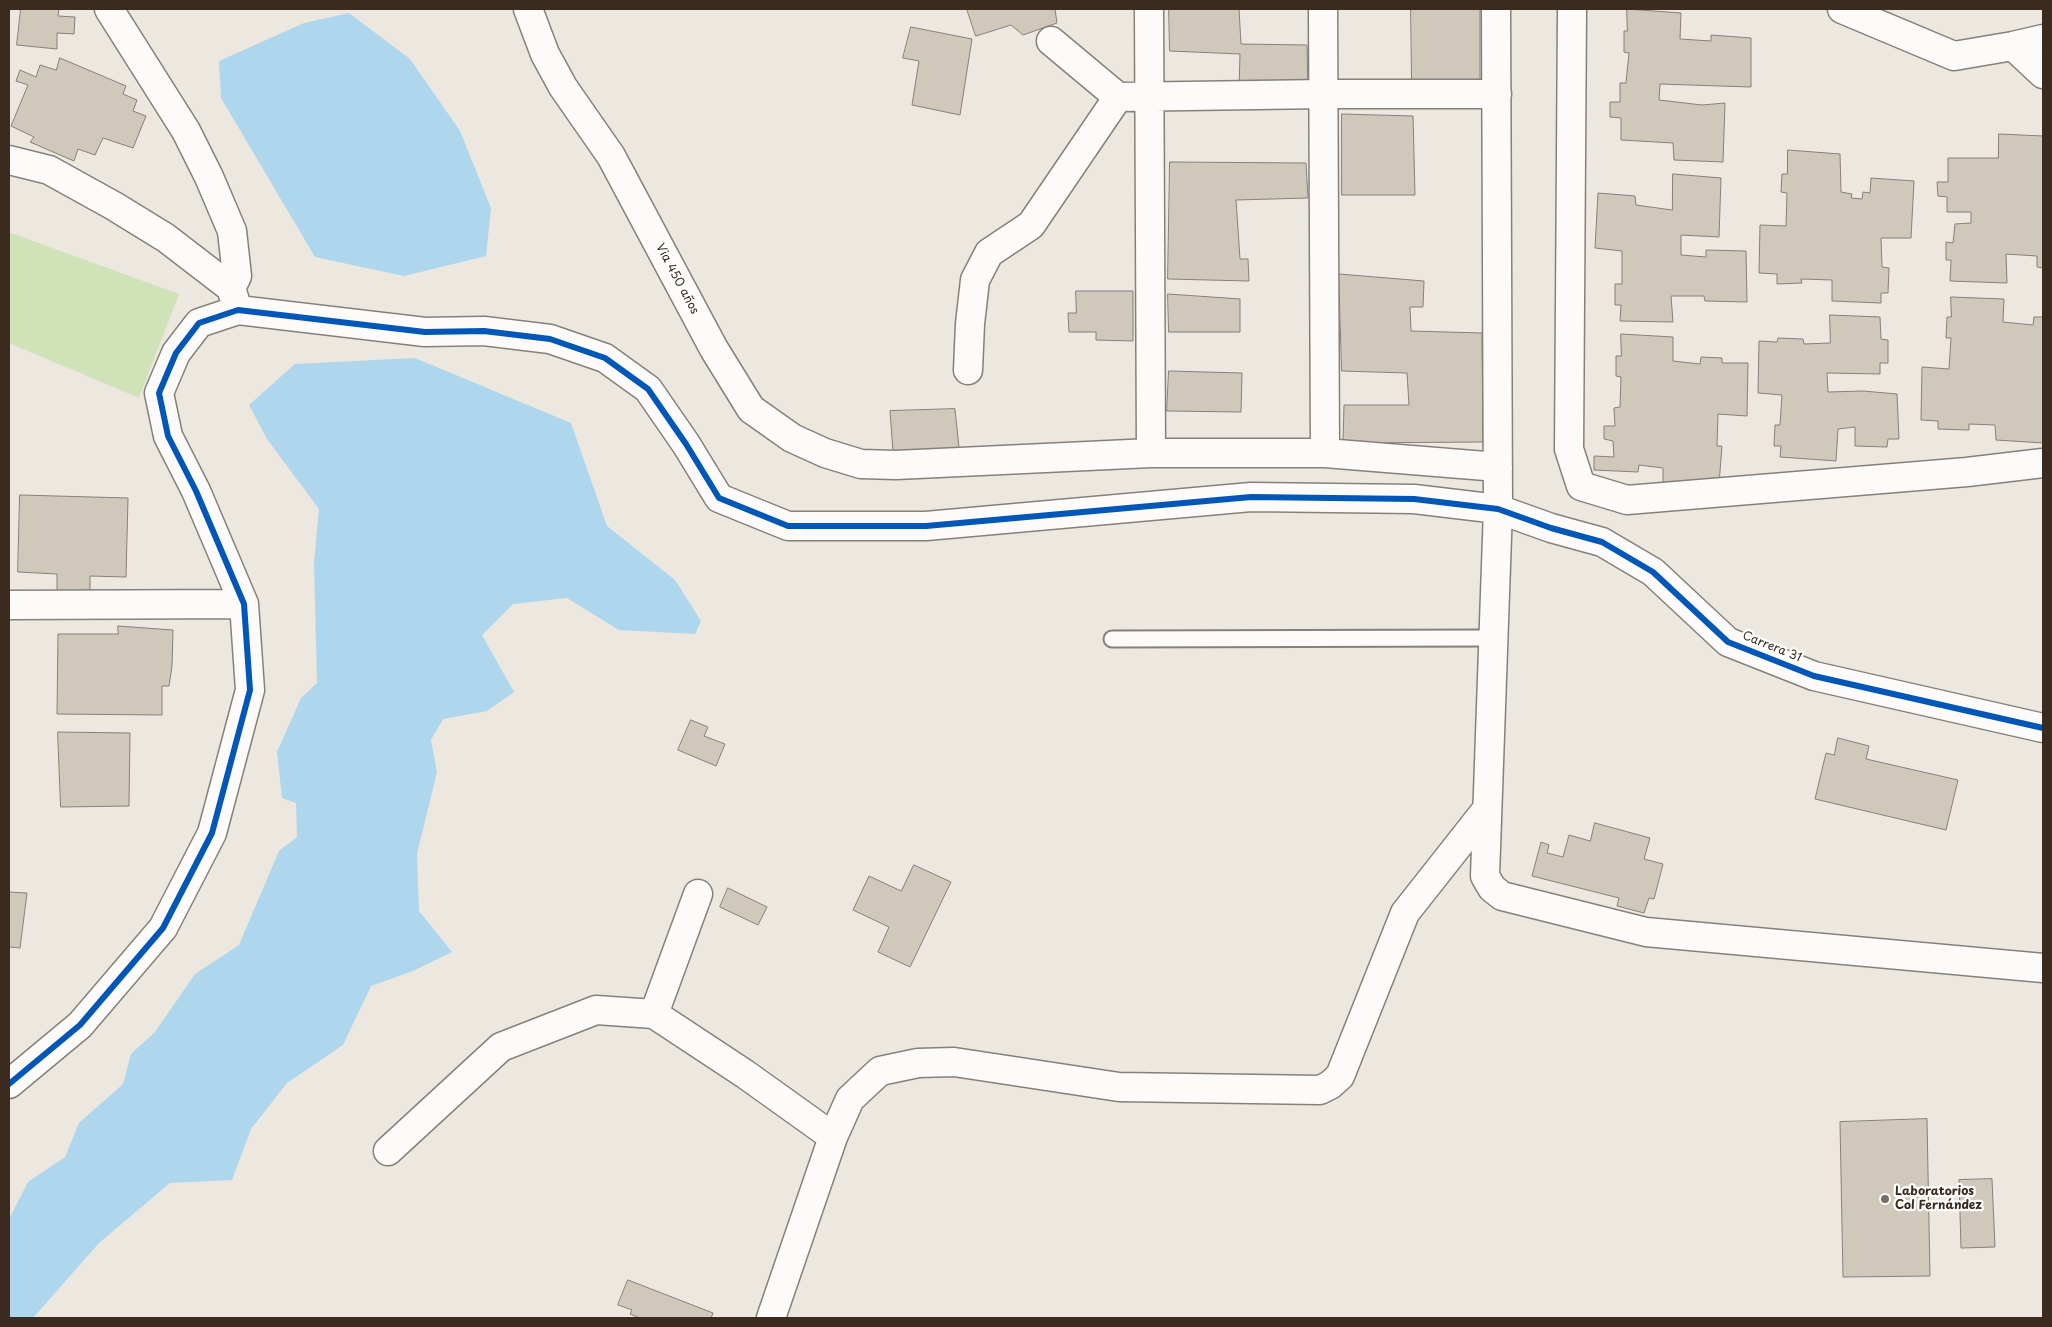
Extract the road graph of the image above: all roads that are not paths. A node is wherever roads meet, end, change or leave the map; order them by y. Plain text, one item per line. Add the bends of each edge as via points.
1 (109, 9) edge
2 (528, 9) edge
3 (1149, 9) edge
4 (1323, 9) edge
5 (1496, 9) edge
6 (1572, 9) edge
7 (1842, 9) edge
8 (2043, 39) edge
9 (1051, 41) dead end
10 (2013, 46) junction
11 (2043, 74) edge
12 (1324, 94) junction
13 (1497, 94) junction
14 (1118, 97) junction
15 (1149, 98) junction
16 (9, 160) edge
17 (235, 299) junction
18 (968, 370) dead end
19 (1151, 453) junction
20 (1325, 453) junction
21 (2043, 463) edge
22 (1498, 467) junction
23 (1498, 510) junction
24 (244, 604) junction
25 (9, 605) edge
26 (1493, 638) junction
27 (1112, 639) dead end
28 (2043, 728) edge
29 (1487, 809) junction
30 (698, 894) dead end
31 (2043, 968) edge
32 (654, 1014) junction
33 (9, 1084) edge
34 (833, 1138) junction
35 (388, 1151) dead end
36 (770, 1318) edge

1 - 17 street via 186,131 232,231 237,276
2 - 19 street, Via 450 años via 545,54 563,87 611,156 714,349 751,409 792,438 861,464
3 - 15 street
4 - 12 street
5 - 13 street
6 - 21 street via 1569,449 1581,486 1627,500
7 - 10 street via 1954,56
8 - 10 street
9 - 14 street
10 - 11 street
12 - 13 street
12 - 15 street
12 - 20 street
13 - 22 street
14 - 15 street
14 - 18 street via 1031,226 990,253 975,280
15 - 19 street
16 - 17 street via 49,170 114,206 166,238
17 - 23 street, Carrera 31 via 425,332 484,331 550,339 605,358 648,389 719,498 788,526 926,526 1251,497 1414,499
17 - 24 street via 199,323 176,352 159,393 168,436 196,491
19 - 20 street, Via 450 años
20 - 22 street, Via 450 años
22 - 23 street
23 - 26 street
23 - 28 street, Carrera 31 via 1602,542 1652,572 1728,642 1814,676
24 - 25 street
24 - 33 street via 250,690 212,833 163,928 80,1025
26 - 27 lane
26 - 29 street
29 - 31 street via 1486,876 1492,888 1502,896 1646,932
29 - 34 street via 1405,913 1340,1076 1330,1085 1320,1090 1119,1087 954,1062 918,1063 880,1071 850,1098
30 - 32 street
32 - 34 street
32 - 35 street via 596,1010 501,1047
34 - 36 street

